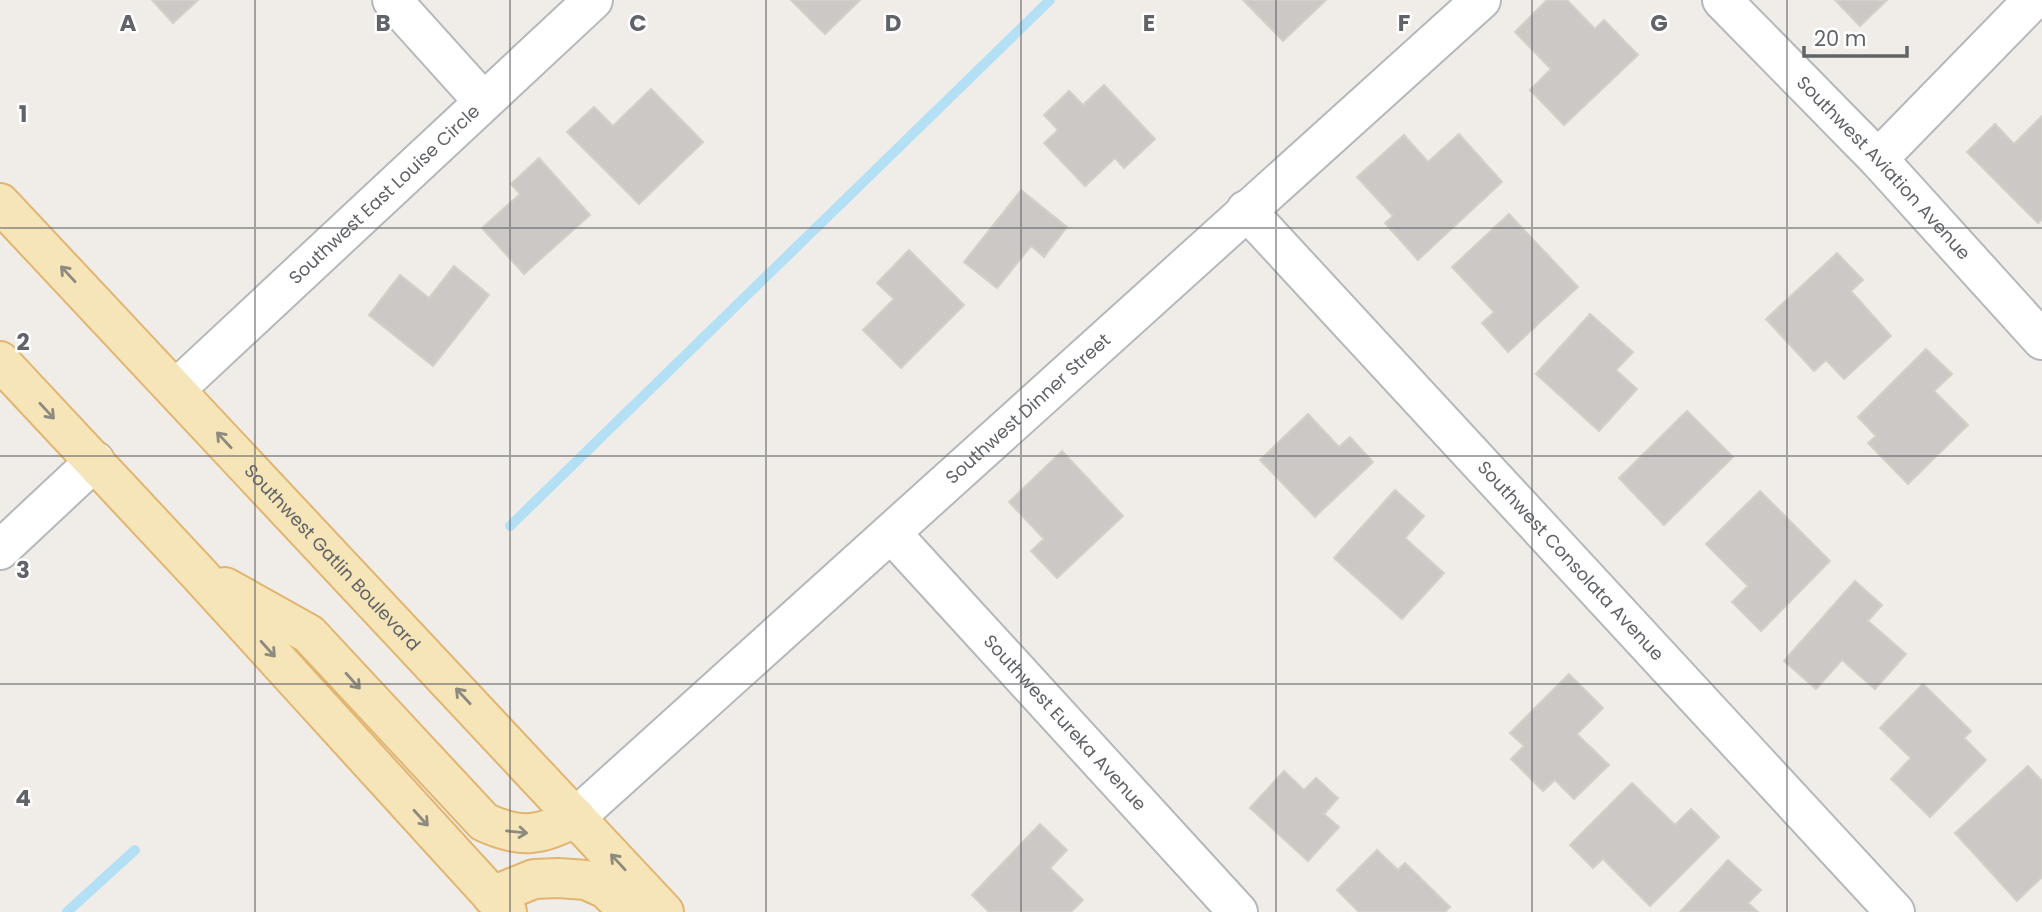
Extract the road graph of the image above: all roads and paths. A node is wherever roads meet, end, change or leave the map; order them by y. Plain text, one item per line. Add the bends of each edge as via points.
1 (392, 0) edge
2 (593, 0) edge
3 (1481, 0) edge
4 (1722, 0) edge
5 (2033, 0) edge
6 (483, 101) junction
7 (1878, 159) junction
8 (0, 203) edge
9 (1246, 210) junction
10 (2042, 340) edge
11 (0, 361) edge
12 (176, 388) junction
13 (95, 461) junction
14 (892, 534) junction
15 (0, 550) edge
16 (198, 573) junction
17 (576, 817) junction
18 (491, 906) edge
19 (629, 912) edge
20 (664, 912) edge
21 (1238, 912) edge
22 (1895, 912) edge

1 - 6 street
2 - 6 street, Southwest East Louise Circle
3 - 9 street, Southwest Dinner Street
4 - 7 street, Southwest Aviation Avenue
5 - 7 street
6 - 12 street, Southwest East Louise Circle
7 - 10 street, Southwest Aviation Avenue
12 -> 8 main road, Southwest Gatlin Boulevard
9 - 14 street, Southwest Dinner Street
9 - 22 street, Southwest Consolata Avenue
11 -> 13 main road
17 -> 12 main road, Southwest Gatlin Boulevard
13 - 15 street
13 - 16 main road
14 - 17 street, Southwest Dinner Street
14 - 21 street, Southwest Eureka Avenue
16 -> 17 main road via 309,634 484,822 522,835 558,827
16 -> 18 main road
20 -> 17 main road, Southwest Gatlin Boulevard
18 - 19 main road via 534,879 586,880 606,889

